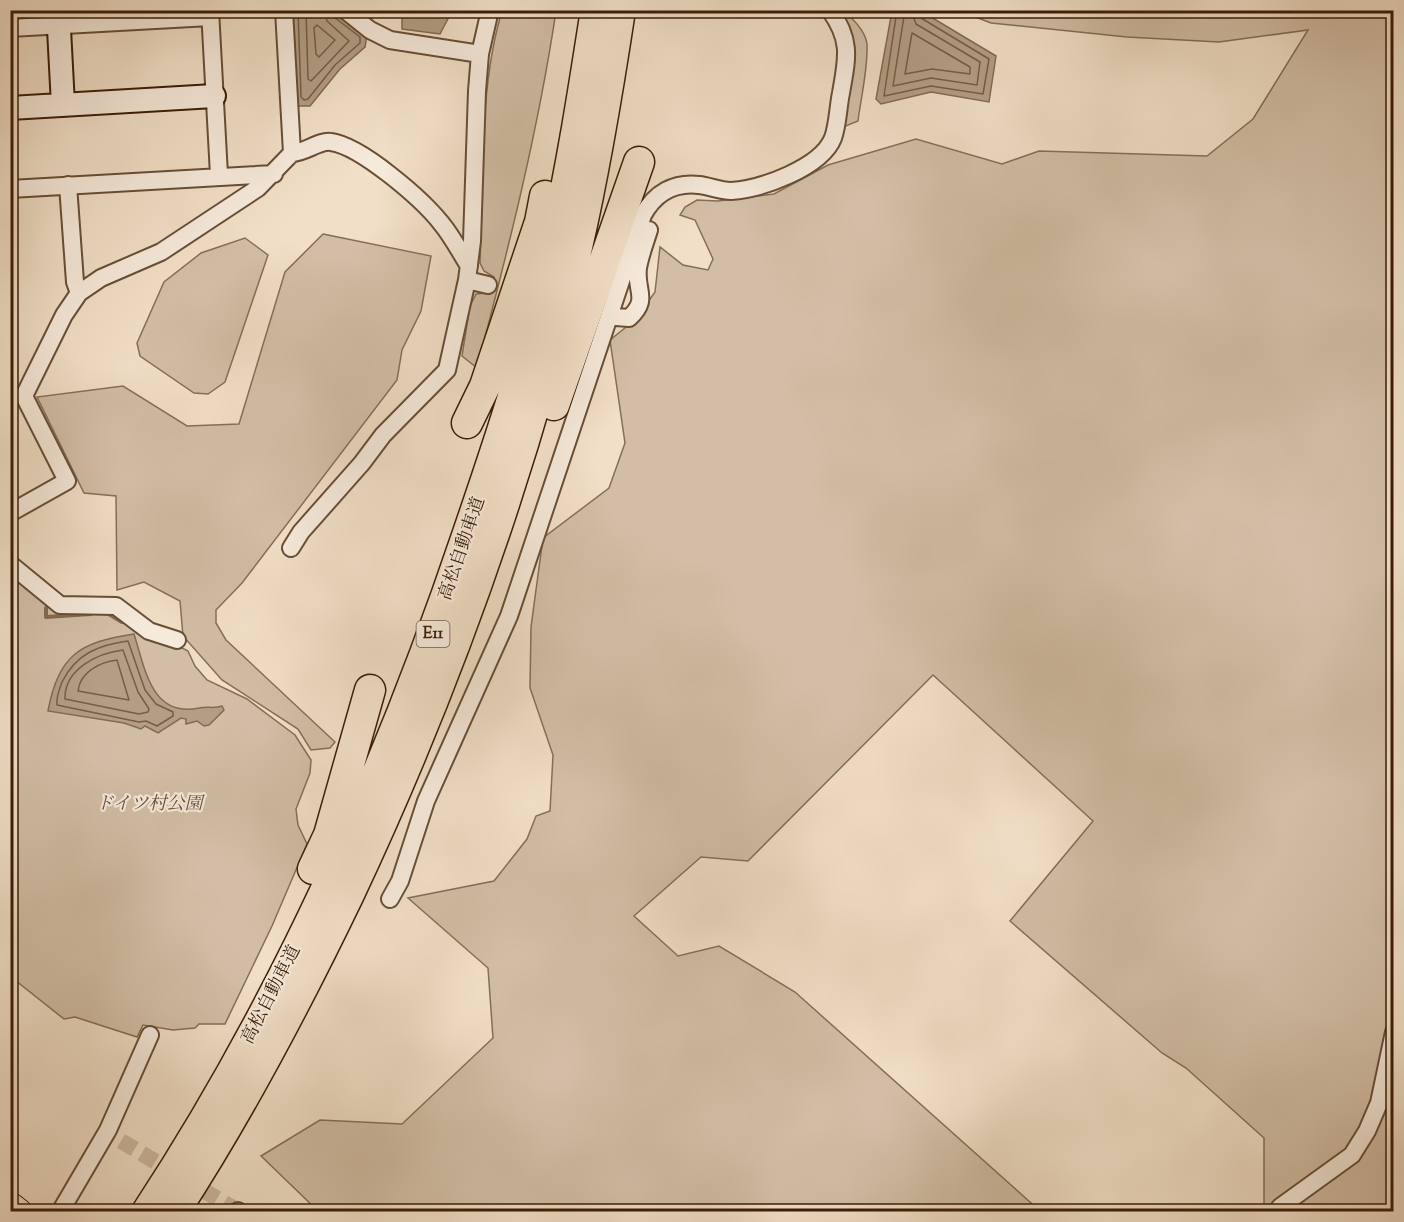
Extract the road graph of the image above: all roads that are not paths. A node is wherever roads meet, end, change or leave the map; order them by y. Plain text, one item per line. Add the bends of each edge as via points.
1 (284, 10) edge
2 (345, 10) edge
3 (490, 10) edge
4 (595, 10) edge
5 (620, 10) edge
6 (830, 10) edge
7 (210, 14) edge
8 (137, 16) edge
9 (364, 16) edge
10 (58, 18) edge
11 (10, 28) edge
12 (480, 54) junction
13 (214, 96) junction
14 (63, 105) junction
15 (10, 108) edge
16 (292, 153) junction
17 (639, 162) dead end
18 (274, 174) junction
19 (219, 176) junction
20 (68, 185) junction
21 (10, 189) edge
22 (659, 195) junction
23 (468, 273) junction
24 (488, 285) dead end
25 (79, 293) junction
26 (616, 317) dead end
27 (17, 394) edge
28 (467, 423) dead end
29 (10, 513) edge
30 (291, 548) dead end
31 (10, 564) edge
32 (462, 626) junction
33 (177, 640) dead end
34 (370, 690) dead end
35 (390, 899) dead end
36 (1394, 1032) edge
37 (150, 1035) dead end
38 (169, 1198) edge
39 (10, 1205) edge
40 (1281, 1207) dead end
41 (19, 1212) edge
42 (60, 1212) edge
43 (147, 1212) edge

1 - 16 street
2 - 9 street
3 - 12 street
4 - 28 highway via 567,102 540,222 485,386
4 - 38 highway, 高松自動車道 / E11 via 550,263 524,362 439,619 357,823 291,962
5 - 32 highway, 高松自動車道 / E11 via 578,243 512,479
6 - 22 street via 847,42 833,138 823,153 807,167 770,182 730,191 698,184 675,185
7 - 8 street
7 - 13 street
8 - 10 street
9 - 12 street via 370,30 390,39
10 - 11 street
10 - 14 street
12 - 23 street via 475,207
13 - 14 street
13 - 19 street
14 - 15 street
16 - 18 street
16 - 23 street via 329,141 372,160 441,222
17 - 32 highway via 502,552
18 - 19 street
18 - 25 street via 161,252 101,278
19 - 20 street
20 - 21 street
20 - 25 street
22 - 26 street via 638,270 638,310 629,318
22 - 35 street via 643,215 509,616 426,801
23 - 24 street
23 - 30 street via 447,370 383,435
25 - 27 street
27 - 29 street via 67,480
31 - 33 street via 60,605 116,606 149,631
32 - 38 highway, 高松自動車道 / E11 via 430,712 310,975
34 - 38 highway via 329,835
36 - 40 street via 1379,1103 1352,1155
37 - 42 street via 114,1136
38 - 43 highway, 高松自動車道 / E11
39 - 41 main road

